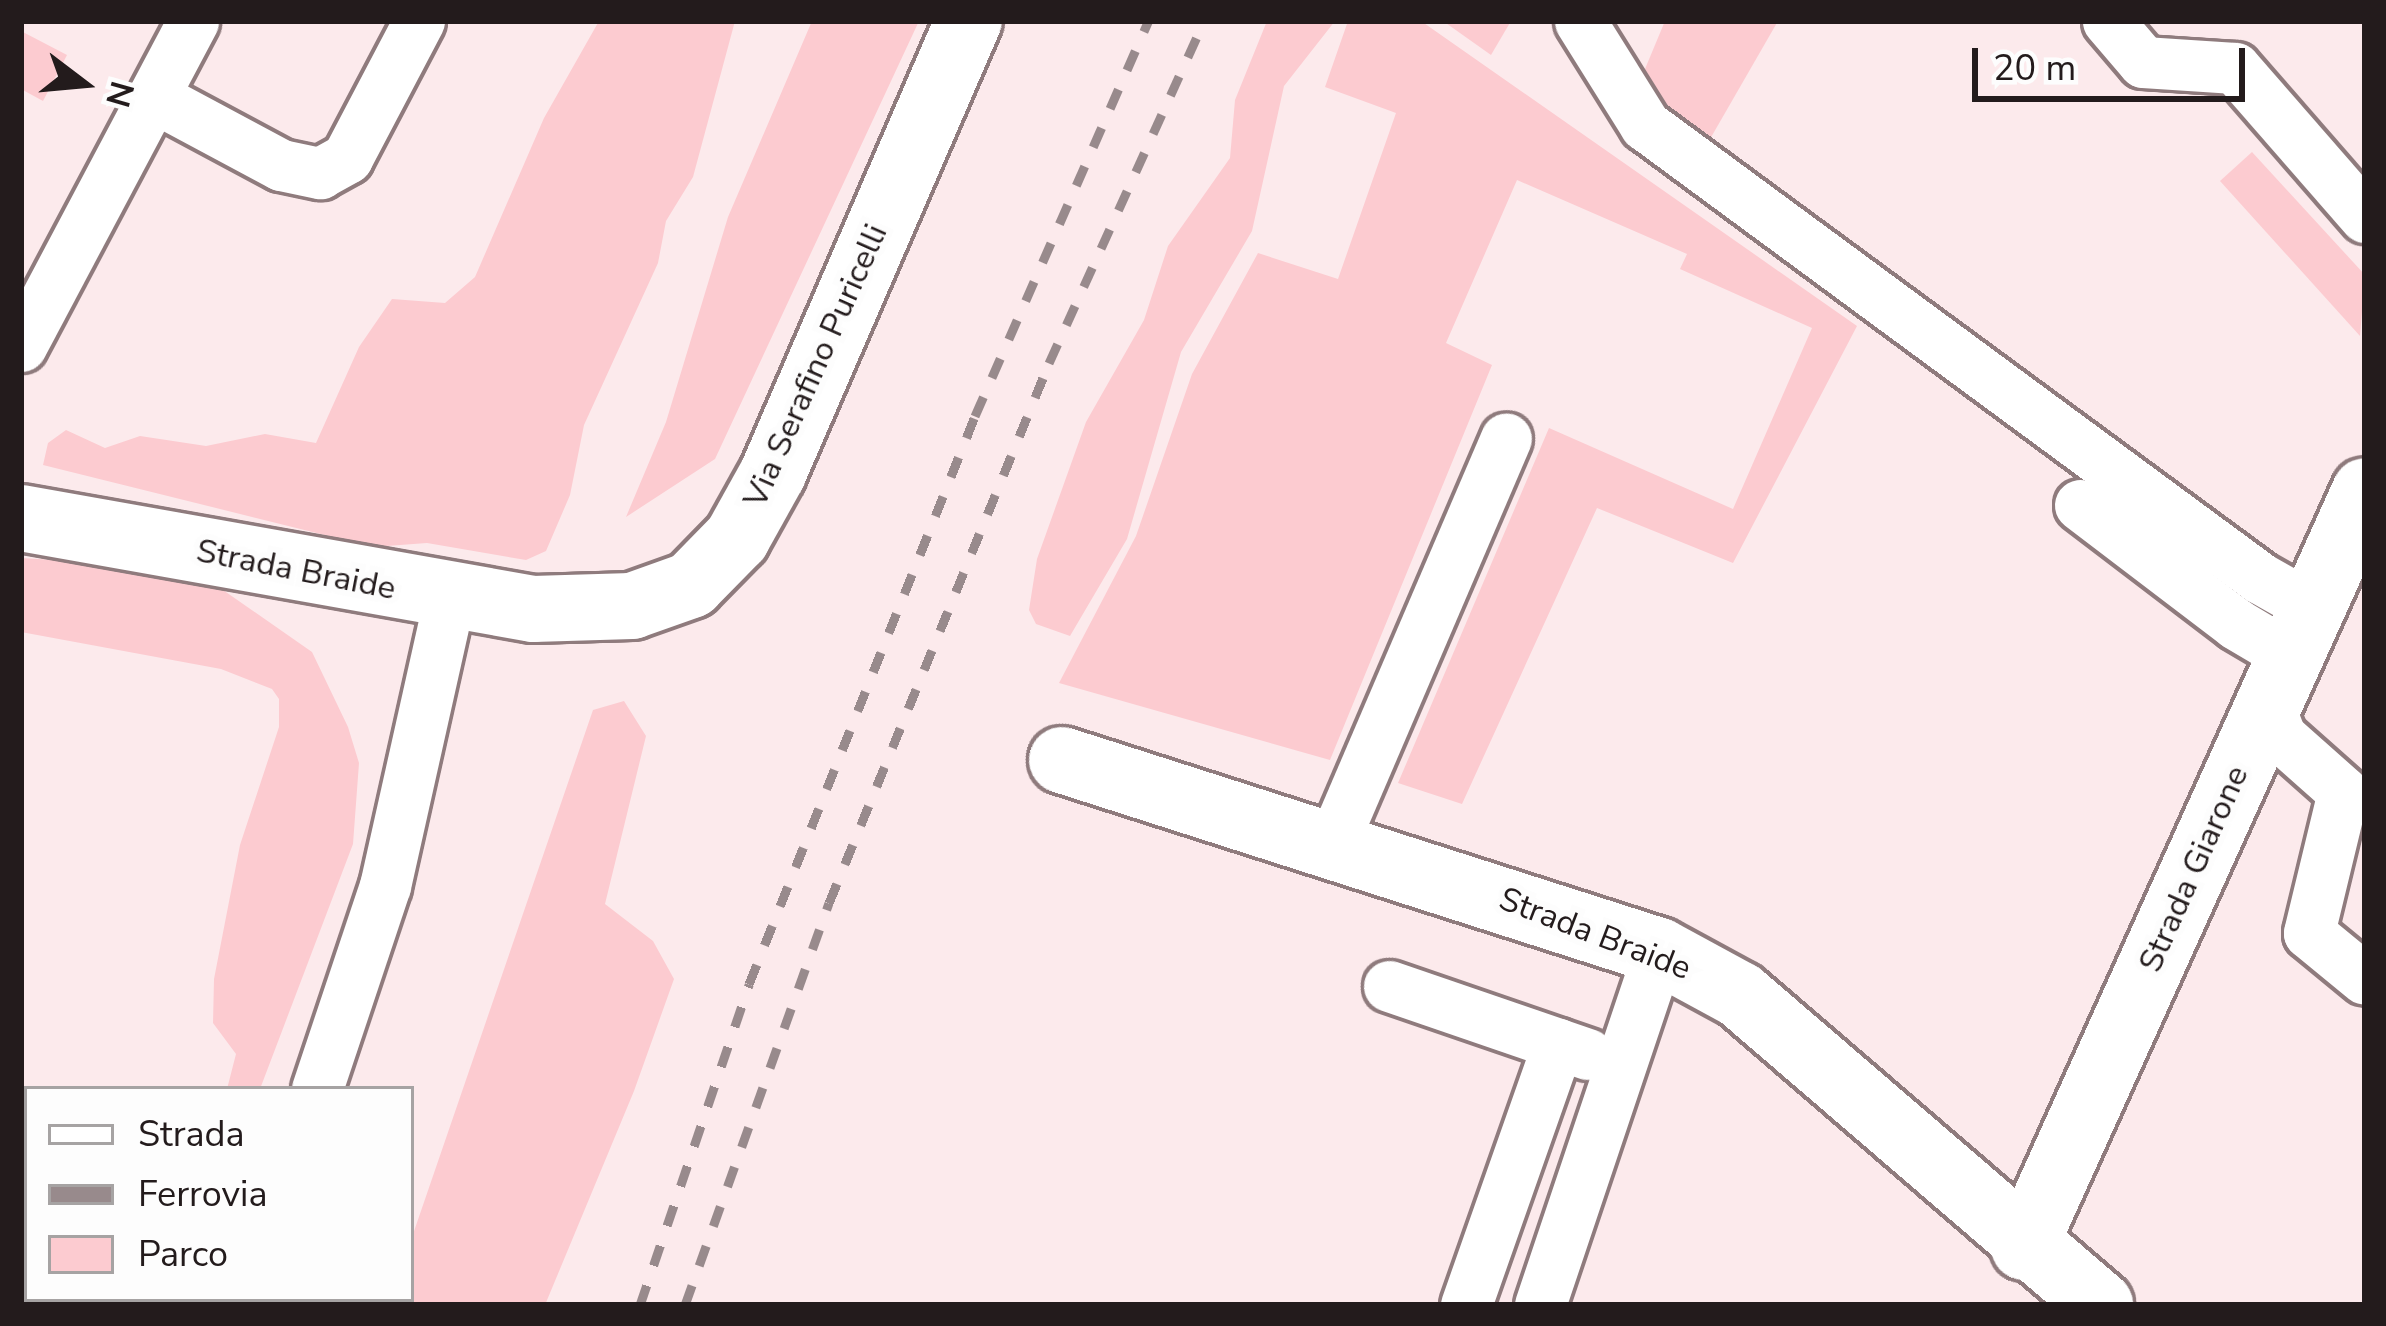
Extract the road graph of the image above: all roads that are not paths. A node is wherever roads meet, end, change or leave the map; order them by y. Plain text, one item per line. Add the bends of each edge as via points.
1 (193, 21) edge
2 (419, 21) edge
3 (969, 21) edge
4 (1580, 21) edge
5 (2108, 21) edge
6 (154, 97) junction
7 (2365, 218) edge
8 (21, 346) edge
9 (1506, 437) dead end
10 (2080, 505) dead end
11 (2361, 513) edge
12 (21, 518) edge
13 (449, 599) junction
14 (573, 613) joint
15 (2291, 656) junction
16 (1062, 760) dead end
17 (1333, 842) junction
18 (1659, 951) junction
19 (2365, 979) edge
20 (1389, 986) dead end
21 (1558, 1044) junction
22 (1623, 1065) junction
23 (318, 1086) edge
24 (2024, 1247) junction
25 (1466, 1305) edge
26 (1540, 1305) edge
27 (2099, 1305) edge

1 - 6 lane
2 - 6 lane via 347,158 320,173 281,165
3 - 14 street, Via Serafino Puricelli via 819,375 737,538 691,585 632,606
4 - 15 lane via 1645,125 2260,578
5 - 7 lane via 2144,62 2235,68
6 - 8 lane
9 - 17 lane
10 - 15 lane
11 - 15 street, Strada Giarone
12 - 13 street, Strada Braide
13 - 14 street, Strada Braide
13 - 23 lane via 385,886
15 - 19 lane via 2280,736 2343,792 2309,933
15 - 24 street, Strada Giarone
16 - 17 street, Strada Braide
17 - 18 street, Strada Braide
18 - 22 lane
18 - 24 street, Strada Braide via 1740,995
20 - 21 lane
21 - 22 lane
21 - 25 lane
22 - 26 lane
24 - 27 street, Strada Braide

